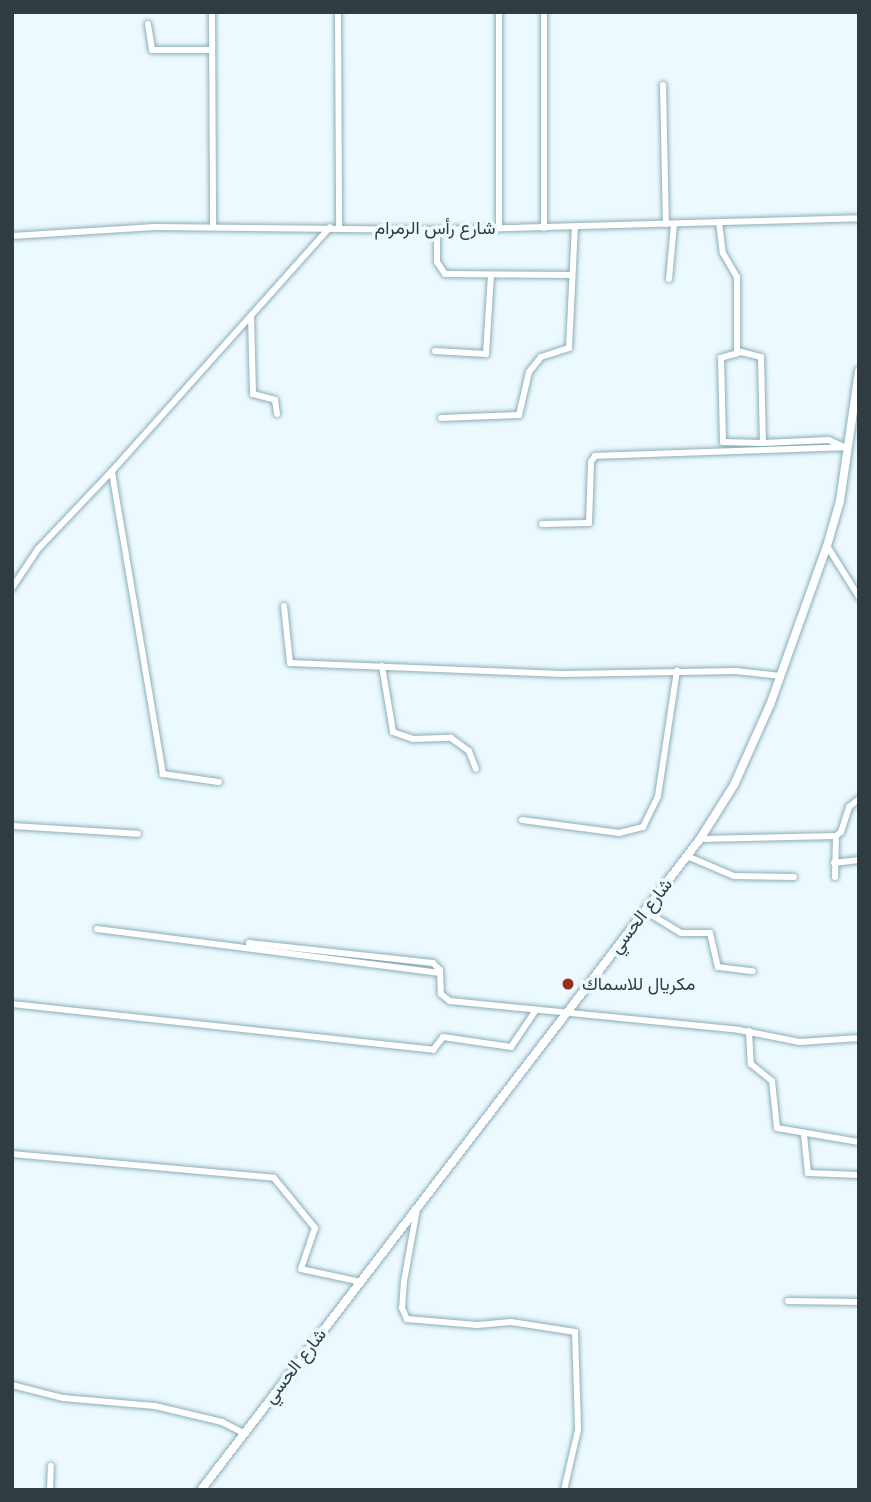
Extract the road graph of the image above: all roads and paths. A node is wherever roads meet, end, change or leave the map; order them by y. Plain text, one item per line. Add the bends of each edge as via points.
1 (212, 12) edge
2 (338, 12) edge
3 (499, 12) edge
4 (544, 12) edge
5 (148, 24) dead end
6 (211, 50) junction
7 (663, 85) dead end
8 (859, 218) edge
9 (719, 222) junction
10 (666, 224) junction
11 (674, 224) junction
12 (213, 226) junction
13 (330, 227) junction
14 (339, 227) junction
15 (575, 227) junction
16 (499, 228) junction
17 (544, 228) junction
18 (437, 230) junction
19 (12, 236) edge
20 (491, 275) junction
21 (570, 275) junction
22 (669, 279) dead end
23 (251, 316) junction
24 (435, 351) dead end
25 (738, 353) junction
26 (859, 371) edge
27 (858, 381) edge
28 (277, 414) dead end
29 (441, 418) dead end
30 (763, 443) junction
31 (740, 447) junction
32 (846, 447) junction
33 (112, 471) junction
34 (542, 524) dead end
35 (827, 546) junction
36 (12, 588) edge
37 (859, 597) edge
38 (284, 606) dead end
39 (382, 666) junction
40 (677, 670) junction
41 (781, 676) junction
42 (476, 769) dead end
43 (219, 782) dead end
44 (859, 799) edge
45 (522, 820) dead end
46 (12, 826) edge
47 (138, 834) dead end
48 (836, 836) junction
49 (700, 839) junction
50 (687, 856) junction
51 (859, 860) edge
52 (834, 863) junction
53 (794, 877) dead end
54 (835, 877) dead end
55 (645, 911) junction
56 (97, 929) dead end
57 (249, 943) dead end
58 (753, 971) dead end
59 (440, 973) junction
60 (12, 1004) edge
61 (536, 1010) junction
62 (566, 1012) junction
63 (749, 1031) junction
64 (859, 1038) edge
65 (804, 1135) junction
66 (859, 1142) edge
67 (12, 1154) edge
68 (859, 1175) edge
69 (417, 1207) junction
70 (361, 1282) junction
71 (788, 1301) dead end
72 (859, 1302) edge
73 (12, 1385) edge
74 (244, 1433) junction
75 (51, 1466) dead end
76 (50, 1490) edge
77 (201, 1490) edge
78 (564, 1490) edge

1 - 6 street
2 - 14 street
3 - 16 street
4 - 17 street
5 - 6 street via 152,50
6 - 12 street
7 - 10 street
8 - 9 street, شارع رأس الرمرام
9 - 11 street, شارع رأس الرمرام
9 - 25 street via 723,253 737,277
10 - 11 street, شارع رأس الرمرام
10 - 15 street, شارع رأس الرمرام
11 - 22 street
12 - 13 street, شارع رأس الرمرام
12 - 19 street, شارع رأس الرمرام
13 - 14 street, شارع رأس الرمرام
13 - 23 street
14 - 18 street, شارع رأس الرمرام
15 - 17 street, شارع رأس الرمرام
15 - 21 street
16 - 17 street, شارع رأس الرمرام
16 - 18 street, شارع رأس الرمرام
18 - 20 street via 437,262 444,274
20 - 21 street
20 - 24 street via 486,354
21 - 29 street via 572,343 541,357 529,372 519,415
23 - 28 street via 253,394 275,400
23 - 33 street
25 - 30 street via 761,357
25 - 31 street via 723,356 720,366 723,442
26 - 27 street, شارع الحسي
27 - 32 street, شارع الحسي
30 - 31 street
30 - 32 street via 829,440
31 - 32 street
31 - 34 street via 595,456 589,523
32 - 35 street, شارع الحسي
33 - 36 street via 45,541
33 - 43 street via 163,775
35 - 37 street
35 - 41 street, شارع الحسي
38 - 39 street via 287,662
39 - 40 street via 562,674
39 - 42 street via 393,732 413,739 451,738 469,751
40 - 41 street
40 - 45 street via 658,796 643,827 620,833
41 - 49 street, شارع الحسي via 734,785
44 - 48 street via 849,807
46 - 47 street
48 - 49 street
48 - 52 street
49 - 50 street, شارع الحسي
50 - 53 street via 734,876
50 - 55 street, شارع الحسي
51 - 52 street
52 - 54 street
55 - 58 street via 681,933 710,933 718,967
55 - 62 street, شارع الحسي
56 - 59 street
57 - 59 street via 433,963
59 - 61 street via 441,994 450,1001
60 - 61 street via 433,1050 443,1037 511,1047
61 - 62 street
62 - 63 street
62 - 69 street, شارع الحسي
63 - 64 street via 800,1042
63 - 65 street via 751,1064 772,1081 775,1126
65 - 66 street
65 - 68 street via 808,1173
67 - 70 street via 274,1178 315,1228 301,1269
69 - 70 street, شارع الحسي
69 - 78 street via 404,1281 402,1308 407,1319 477,1325 511,1322 575,1332 578,1430
70 - 74 street, شارع الحسي
71 - 72 street
73 - 74 street via 63,1398 155,1406 222,1422
74 - 77 street, شارع الحسي
75 - 76 street

